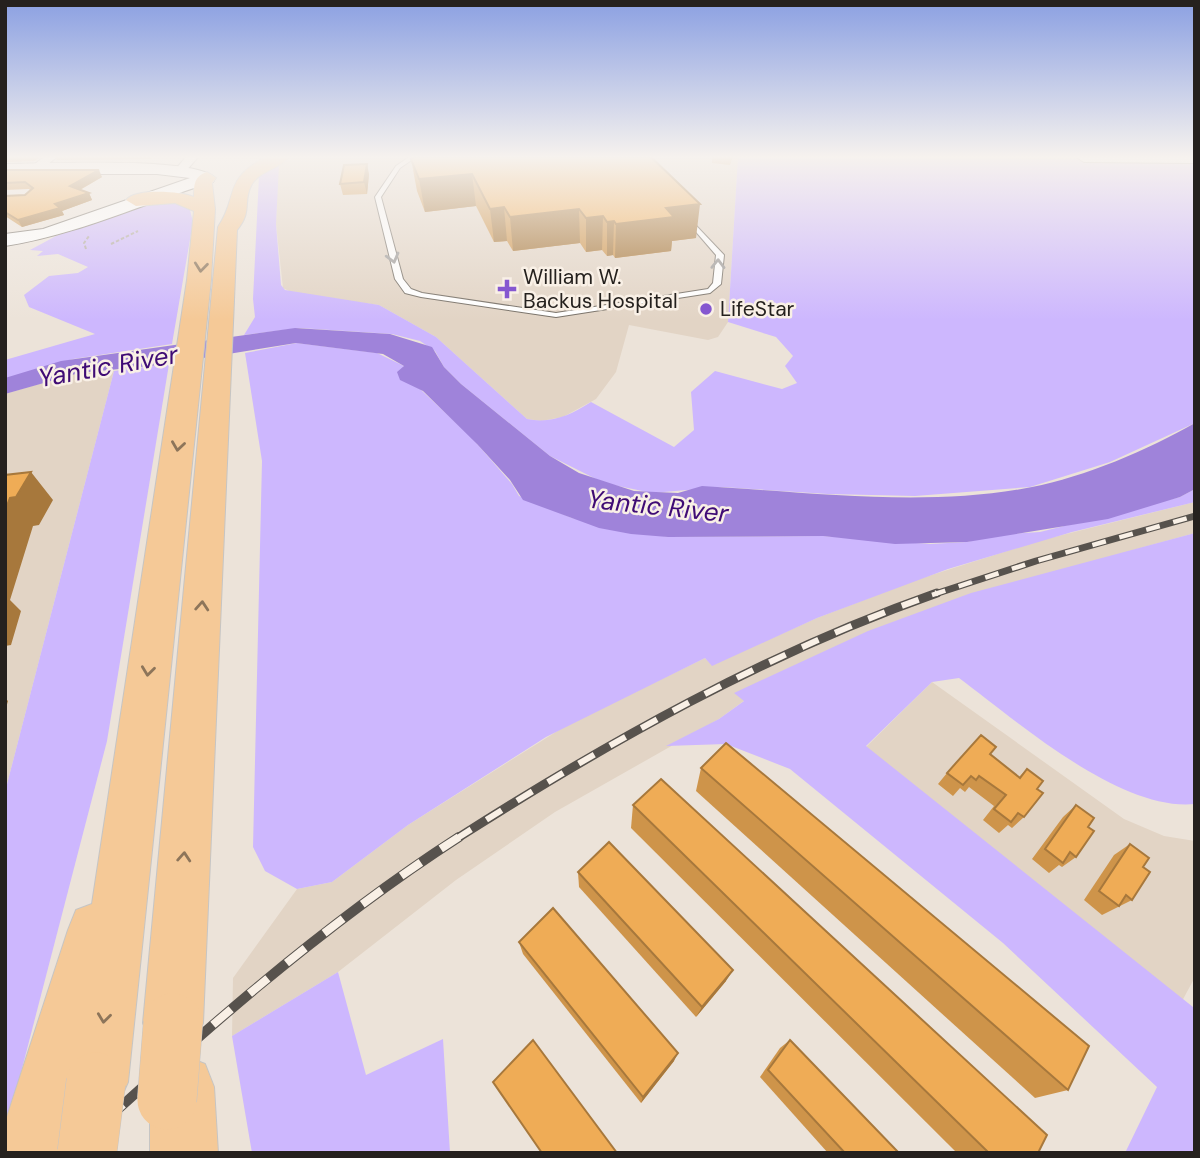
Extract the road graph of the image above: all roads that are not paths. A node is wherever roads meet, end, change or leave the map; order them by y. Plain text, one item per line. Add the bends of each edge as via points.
1 (106, 211) edge
2 (205, 211) edge
3 (227, 211) edge
4 (237, 211) edge
5 (382, 211) edge
6 (680, 211) edge
7 (228, 227) junction
8 (47, 234) junction
9 (5, 240) edge
10 (5, 254) edge
11 (203, 375) junction
12 (133, 788) junction
13 (174, 1123) edge
14 (51, 1144) edge

1 - 8 main road
2 -> 11 highway via 194,325
3 - 7 highway
4 - 7 highway
5 -> 6 lane via 399,279 408,291 556,315 710,291 717,284 720,255
7 - 11 highway via 224,320
8 - 9 main road
8 - 10 main road
11 -> 12 highway
13 -> 11 highway, bridge
12 - 14 highway via 90,954
12 -> 14 highway, bridge via 96,1082

